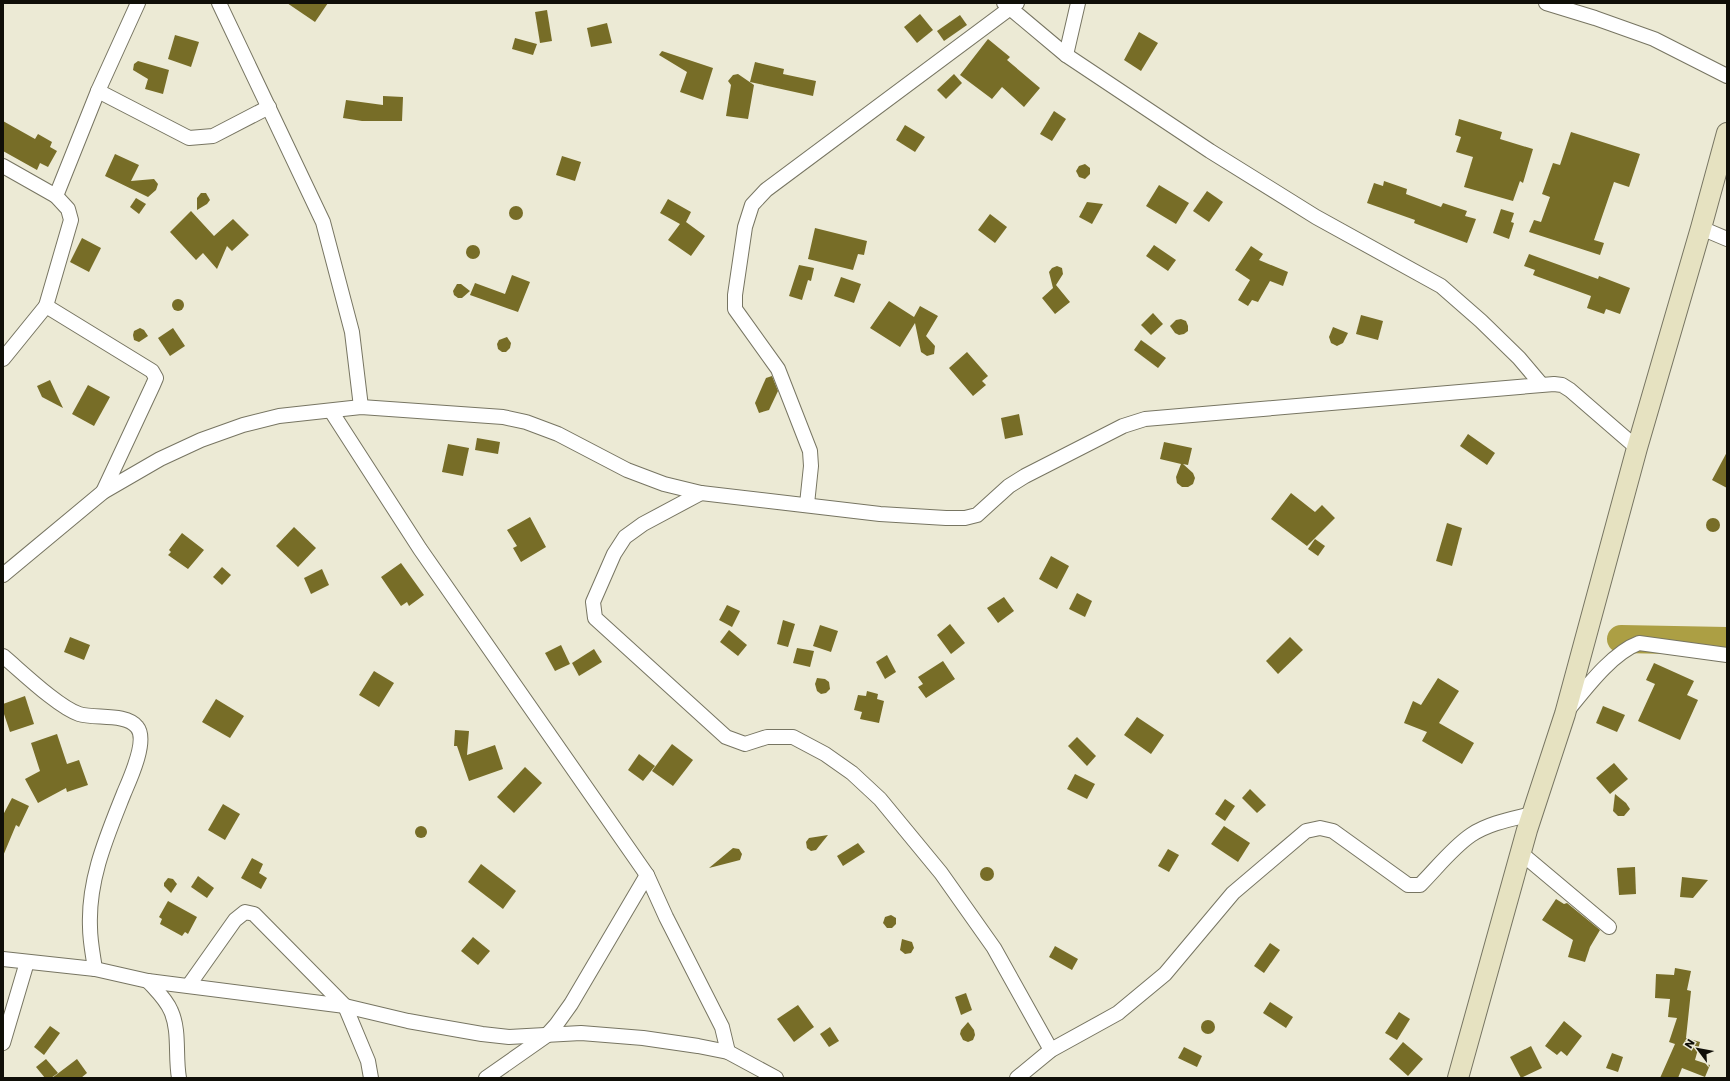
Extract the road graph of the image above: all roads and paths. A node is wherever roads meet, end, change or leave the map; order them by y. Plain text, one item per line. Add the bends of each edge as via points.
1 (138, 3) edge
2 (219, 3) edge
3 (1078, 3) edge
4 (1546, 3) edge
5 (1011, 5) edge
6 (1066, 55) junction
7 (1727, 76) edge
8 (98, 91) junction
9 (269, 107) junction
10 (1727, 133) edge
11 (3, 166) edge
12 (56, 196) junction
13 (1701, 228) junction
14 (1727, 239) edge
15 (46, 306) junction
16 (3, 359) edge
17 (1541, 384) junction
18 (361, 408) junction
19 (331, 411) junction
20 (1637, 448) junction
21 (103, 492) junction
22 (701, 493) junction
23 (807, 504) junction
24 (3, 575) edge
25 (1727, 655) edge
26 (3, 656) edge
27 (1565, 714) junction
28 (1532, 814) junction
29 (1521, 853) junction
30 (647, 875) junction
31 (1609, 927) dead end
32 (3, 959) edge
33 (27, 962) junction
34 (95, 969) junction
35 (148, 981) junction
36 (189, 986) junction
37 (345, 1006) junction
38 (546, 1036) junction
39 (3, 1043) edge
40 (1051, 1050) junction
41 (728, 1052) junction
42 (179, 1078) edge
43 (371, 1078) edge
44 (486, 1078) edge
45 (776, 1078) edge
46 (1017, 1078) edge
47 (1458, 1078) edge

1 - 8 street
2 - 9 street
3 - 6 street
4 - 7 street via 1654,39
5 - 6 street
5 - 23 street via 766,190 752,205 745,227 735,309 778,368 810,451
6 - 17 street via 1203,147 1316,217 1441,286 1519,358
8 - 9 street via 189,138 213,136
8 - 12 street
9 - 18 street via 323,222 352,332
10 - 13 street
11 - 12 street
12 - 15 street via 68,209 71,220
13 - 14 street
13 - 20 street
15 - 16 street
15 - 21 street via 152,371 156,378
17 - 20 street via 1562,385 1570,390
17 - 23 street via 1340,404 1145,419 1123,426 1025,476 1009,486 978,515 966,518 880,514
18 - 19 street
18 - 22 street via 495,417 526,422 558,434 627,470 664,484
19 - 21 street via 279,416 243,425 201,440 160,459
19 - 30 street via 420,549
20 - 27 street
21 - 24 street
22 - 23 street
22 - 40 street via 643,524 625,537 614,554 593,602 595,618 726,737 745,744 767,737 793,737 825,754 852,773 880,799 941,873 994,948
25 - 27 street via 1639,643 1628,647 1587,687
26 - 34 street via 66,708 88,717 106,717 131,722 138,727 141,735 133,769 101,853 93,888 90,926
27 - 28 street
28 - 29 street
28 - 40 street via 1500,822 1472,834 1420,885 1408,885 1333,831 1320,828 1306,831 1233,893 1165,974 1118,1014
29 - 31 street
29 - 47 street
30 - 38 street via 571,1004
30 - 41 street via 722,1027
32 - 33 street
33 - 34 street
33 - 39 street
34 - 35 street
35 - 36 street
35 - 42 street via 171,1012 175,1025
36 - 37 street
36 - 37 street via 234,920 245,912 259,919
37 - 38 street via 482,1034 509,1037
37 - 43 street via 368,1061
38 - 41 street via 581,1033 643,1038
38 - 44 street
40 - 46 street
41 - 45 street

